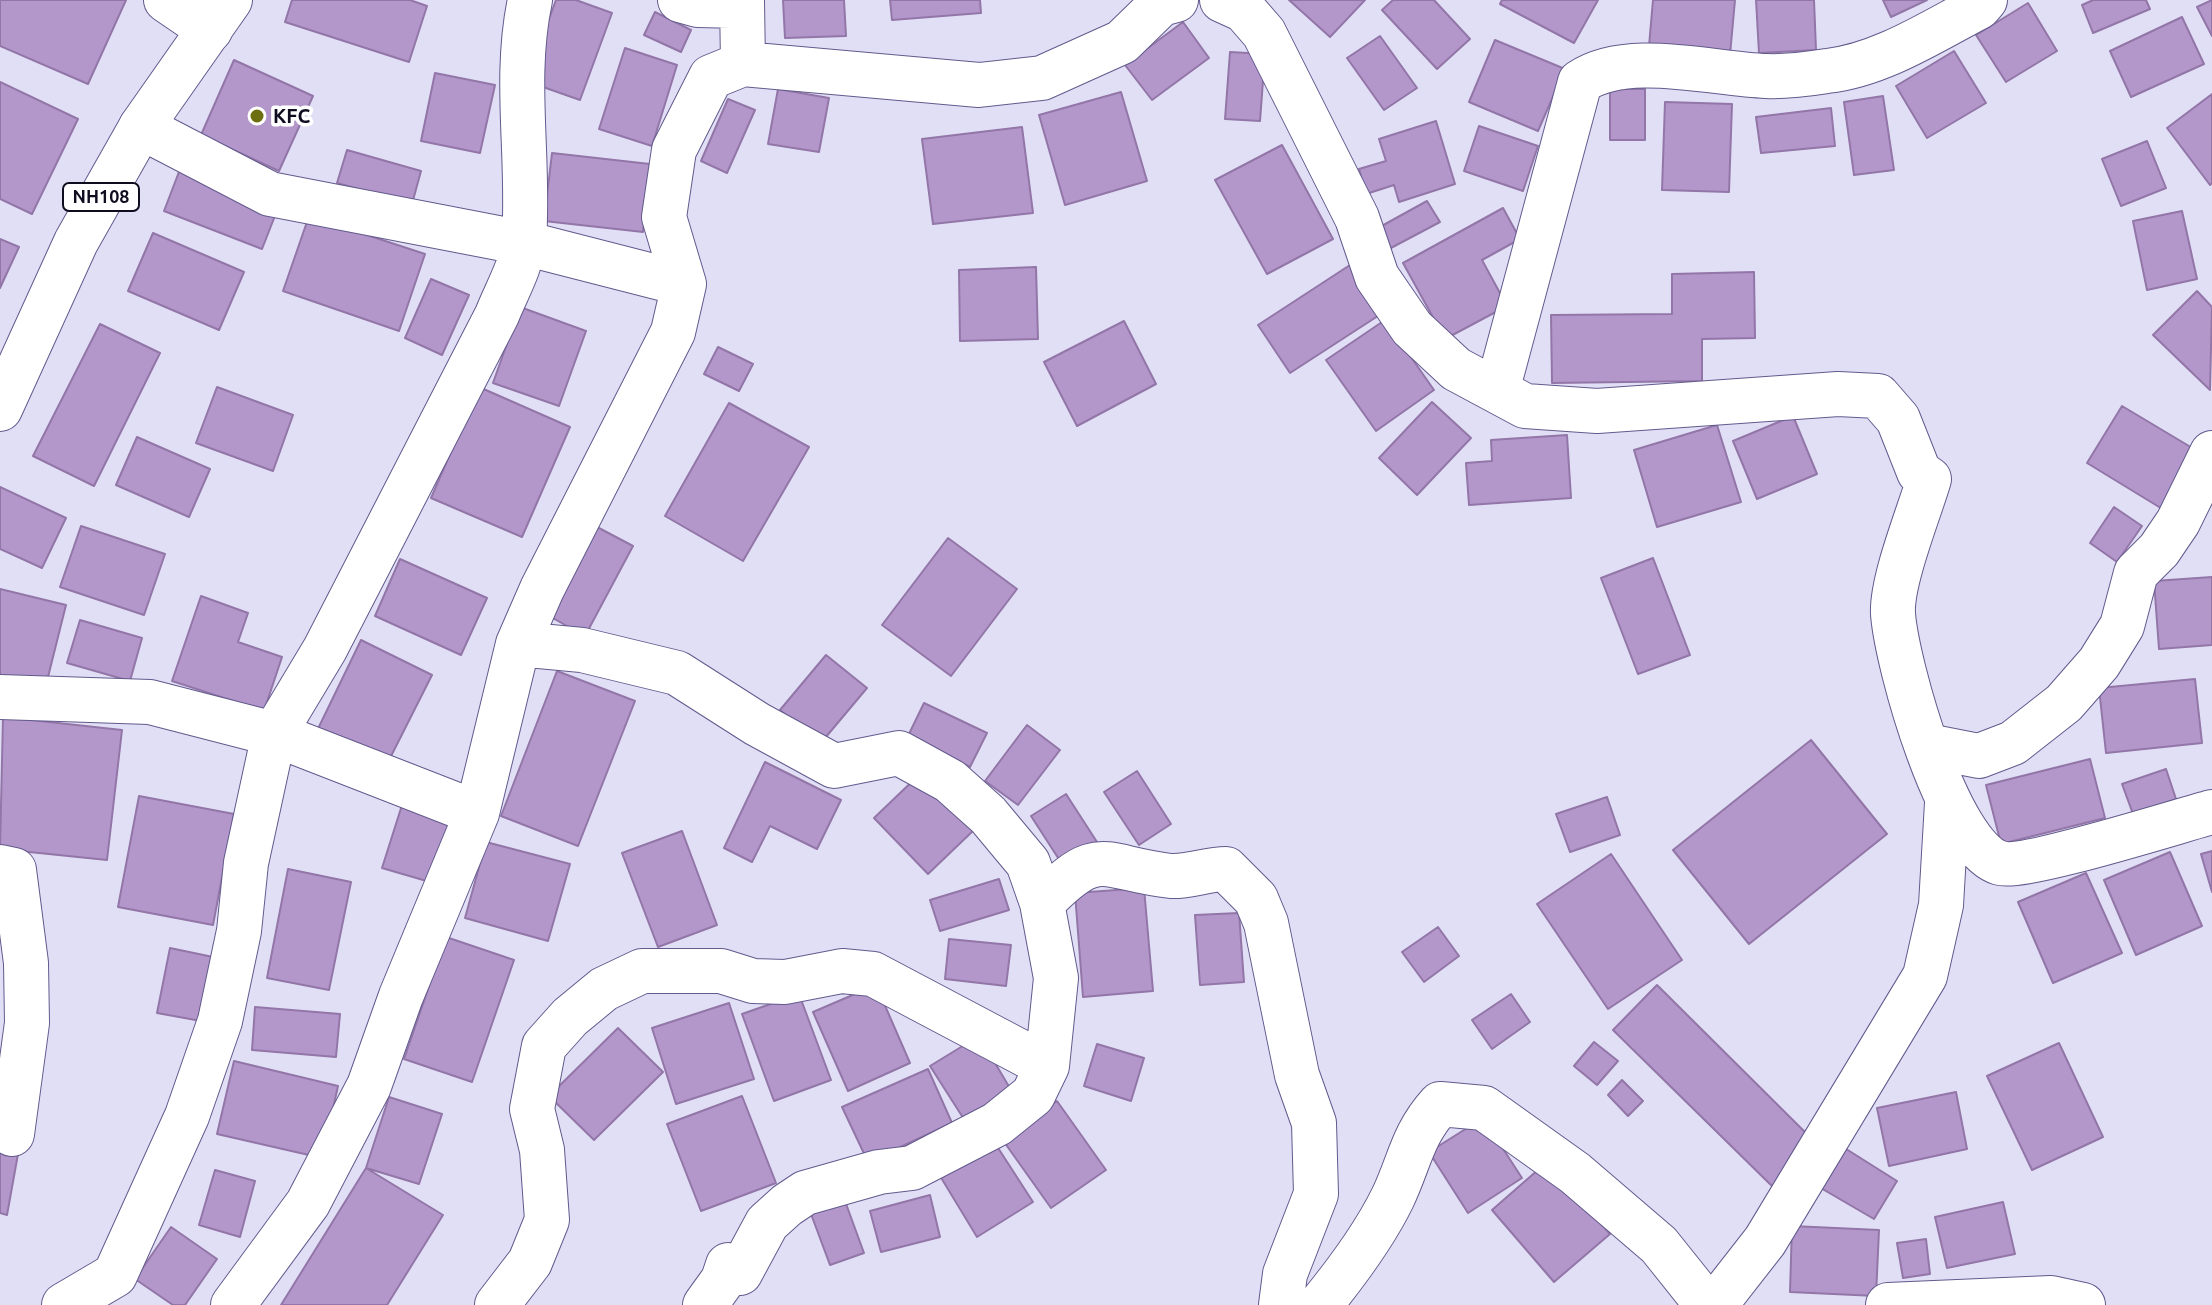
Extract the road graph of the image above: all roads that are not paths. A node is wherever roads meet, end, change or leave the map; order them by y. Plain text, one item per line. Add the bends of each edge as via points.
1 (166, 0) edge
2 (530, 0) edge
3 (680, 0) edge
4 (1176, 0) edge
5 (1222, 0) edge
6 (1985, 0) edge
7 (741, 3) edge
8 (220, 15) edge
9 (743, 64) junction
10 (141, 127) junction
11 (524, 243) junction
12 (684, 284) junction
13 (1497, 391) junction
14 (0, 409) edge
15 (2212, 453) edge
16 (518, 644) junction
17 (0, 697) edge
18 (274, 734) junction
19 (1928, 746) junction
20 (1947, 803) junction
21 (2212, 812) edge
22 (477, 813) junction
23 (0, 867) edge
24 (1042, 903) junction
25 (1047, 1066) junction
26 (12, 1134) dead end
27 (64, 1305) edge
28 (233, 1305) edge
29 (497, 1305) edge
30 (705, 1305) edge
31 (1281, 1305) edge
32 (1320, 1305) edge
33 (1707, 1305) edge
34 (1715, 1305) edge
35 (1888, 1305) edge
36 (2083, 1305) edge

1 - 8 main road
2 - 11 main road via 522,85
3 - 7 main road via 698,5
4 - 9 main road via 1161,4 1122,42 1042,78 979,85
5 - 13 main road via 1244,10 1264,33 1357,218 1377,277 1412,328 1456,369
6 - 13 main road via 1897,50 1832,71 1769,77 1629,66 1597,71 1580,82
7 - 9 main road
8 - 10 main road, NH108
9 - 12 main road via 711,77 674,150 664,217
10 - 11 main road via 270,194
10 - 14 main road, NH108 via 76,242
11 - 12 main road
11 - 18 main road via 497,315 325,649
12 - 16 main road via 673,332
13 - 19 main road via 1525,406 1597,411 1838,394 1878,396 1898,419 1919,472 1929,479 1893,612
15 - 19 main road via 2178,522 2136,573 2122,626 2064,703 2013,743 1979,756
16 - 22 main road
16 - 24 main road via 582,650 677,673 834,766 899,753 950,781 988,815 1028,863
17 - 18 main road via 150,702
18 - 22 main road
18 - 27 main road via 220,1021 187,1116 115,1275
19 - 20 main road
20 - 21 main road via 1977,850 2002,864
20 - 34 main road via 1941,905 1925,976 1765,1241
22 - 28 main road via 369,1086 308,1203
23 - 26 main road via 14,870 26,963 26,1036
24 - 25 main road via 1056,978
24 - 31 main road via 1090,864 1119,864 1173,876 1226,869 1256,899 1266,923 1297,1075 1314,1123 1316,1194 1285,1274
25 - 29 main road via 873,974 842,971 785,982 753,981 721,971 642,971 604,989 544,1046 532,1109 542,1150 547,1220 530,1262
25 - 30 main road via 1033,1095 997,1124 912,1168 805,1193 787,1205 767,1223 740,1273 728,1265
32 - 33 main road via 1368,1241 1394,1195 1421,1125 1440,1104 1484,1108 1575,1173 1659,1245
35 - 36 main road via 2051,1298

